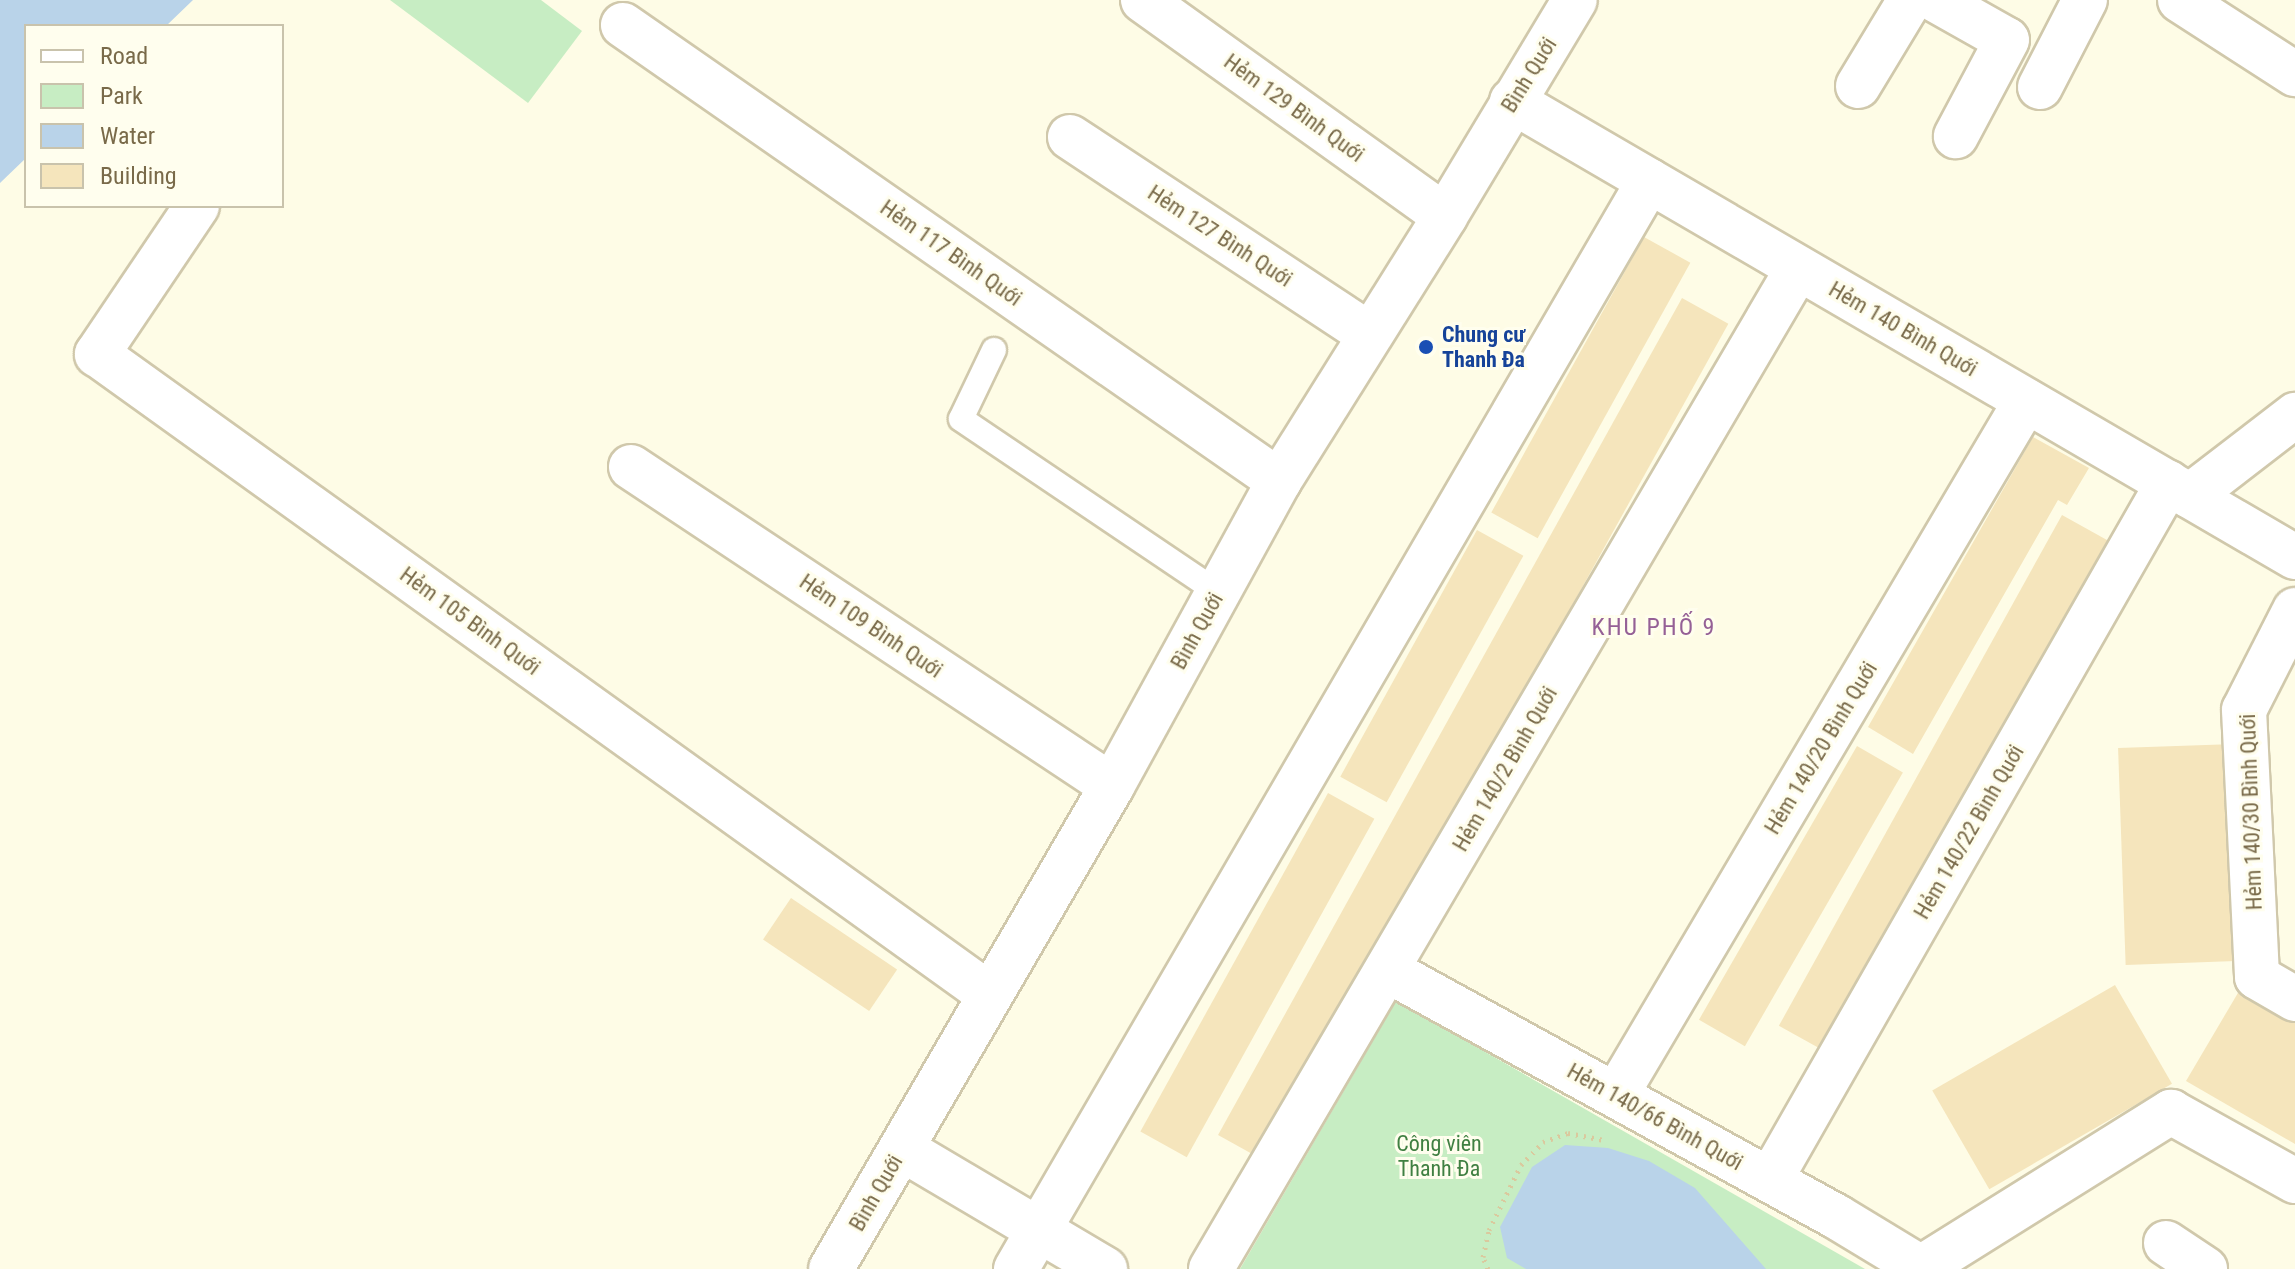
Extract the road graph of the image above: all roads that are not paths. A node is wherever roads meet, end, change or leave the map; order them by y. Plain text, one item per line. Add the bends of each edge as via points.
1 (1143, 0) edge
2 (1575, 0) edge
3 (1910, 0) edge
4 (1936, 0) edge
5 (2085, 0) edge
6 (2180, 0) edge
7 (623, 25) dead end
8 (2295, 74) edge
9 (1858, 86) dead end
10 (2040, 87) dead end
11 (1512, 101) junction
12 (1956, 136) dead end
13 (1070, 137) dead end
14 (1649, 181) junction
15 (199, 208) edge
16 (1445, 216) junction
17 (1798, 268) junction
18 (1370, 335) junction
19 (994, 350) dead end
20 (2026, 401) junction
21 (2295, 415) edge
22 (631, 467) dead end
23 (1279, 481) junction
24 (2179, 490) junction
25 (2295, 557) edge
26 (1219, 593) junction
27 (2295, 610) edge
28 (1112, 786) junction
29 (1387, 970) junction
30 (990, 995) junction
31 (2295, 999) edge
32 (1616, 1095) junction
33 (902, 1149) junction
34 (1770, 1180) junction
35 (2295, 1181) edge
36 (1039, 1230) junction
37 (2166, 1243) dead end
38 (1922, 1268) edge
39 (831, 1269) edge
40 (1016, 1269) edge
41 (1105, 1269) edge
42 (1211, 1269) edge
43 (2205, 1269) edge

1 - 16 street, Hẻm 129 Bình Quới
2 - 11 street, Bình Quới
3 - 9 street
4 - 12 street via 2007,40
5 - 10 street
6 - 8 street
7 - 23 street, Hẻm 117 Bình Quới
11 - 14 street, Hẻm 140 Bình Quới
11 - 16 street, Bình Quới
13 - 18 street, Hẻm 127 Bình Quới
14 - 17 street, Hẻm 140 Bình Quới
14 - 36 street
15 - 30 street, Hẻm 105 Bình Quới via 97,354
16 - 18 street, Bình Quới
17 - 20 street, Hẻm 140 Bình Quới
17 - 29 street, Hẻm 140/2 Bình Quới
18 - 23 street, Bình Quới
19 - 26 lane via 961,419
20 - 24 street, Hẻm 140 Bình Quới
20 - 32 street, Hẻm 140/20 Bình Quới
21 - 24 street
22 - 28 street, Hẻm 109 Bình Quới
23 - 26 street, Bình Quới
24 - 25 street, Hẻm 140 Bình Quới
24 - 34 street, Hẻm 140/22 Bình Quới
26 - 28 street, Bình Quới
27 - 31 street, Hẻm 140/30 Bình Quới via 2244,710 2257,977
28 - 30 street, Bình Quới
29 - 32 street, Hẻm 140/66 Bình Quới
29 - 42 street, Hẻm 140/2 Bình Quới
30 - 33 street, Bình Quới
32 - 34 street, Hẻm 140/66 Bình Quới
33 - 36 street
33 - 39 street, Bình Quới
34 - 38 street, Hẻm 140/66 Bình Quới
35 - 38 street, Hẻm 140/66 Bình Quới via 2171,1112
36 - 40 street
36 - 41 street
37 - 43 street

